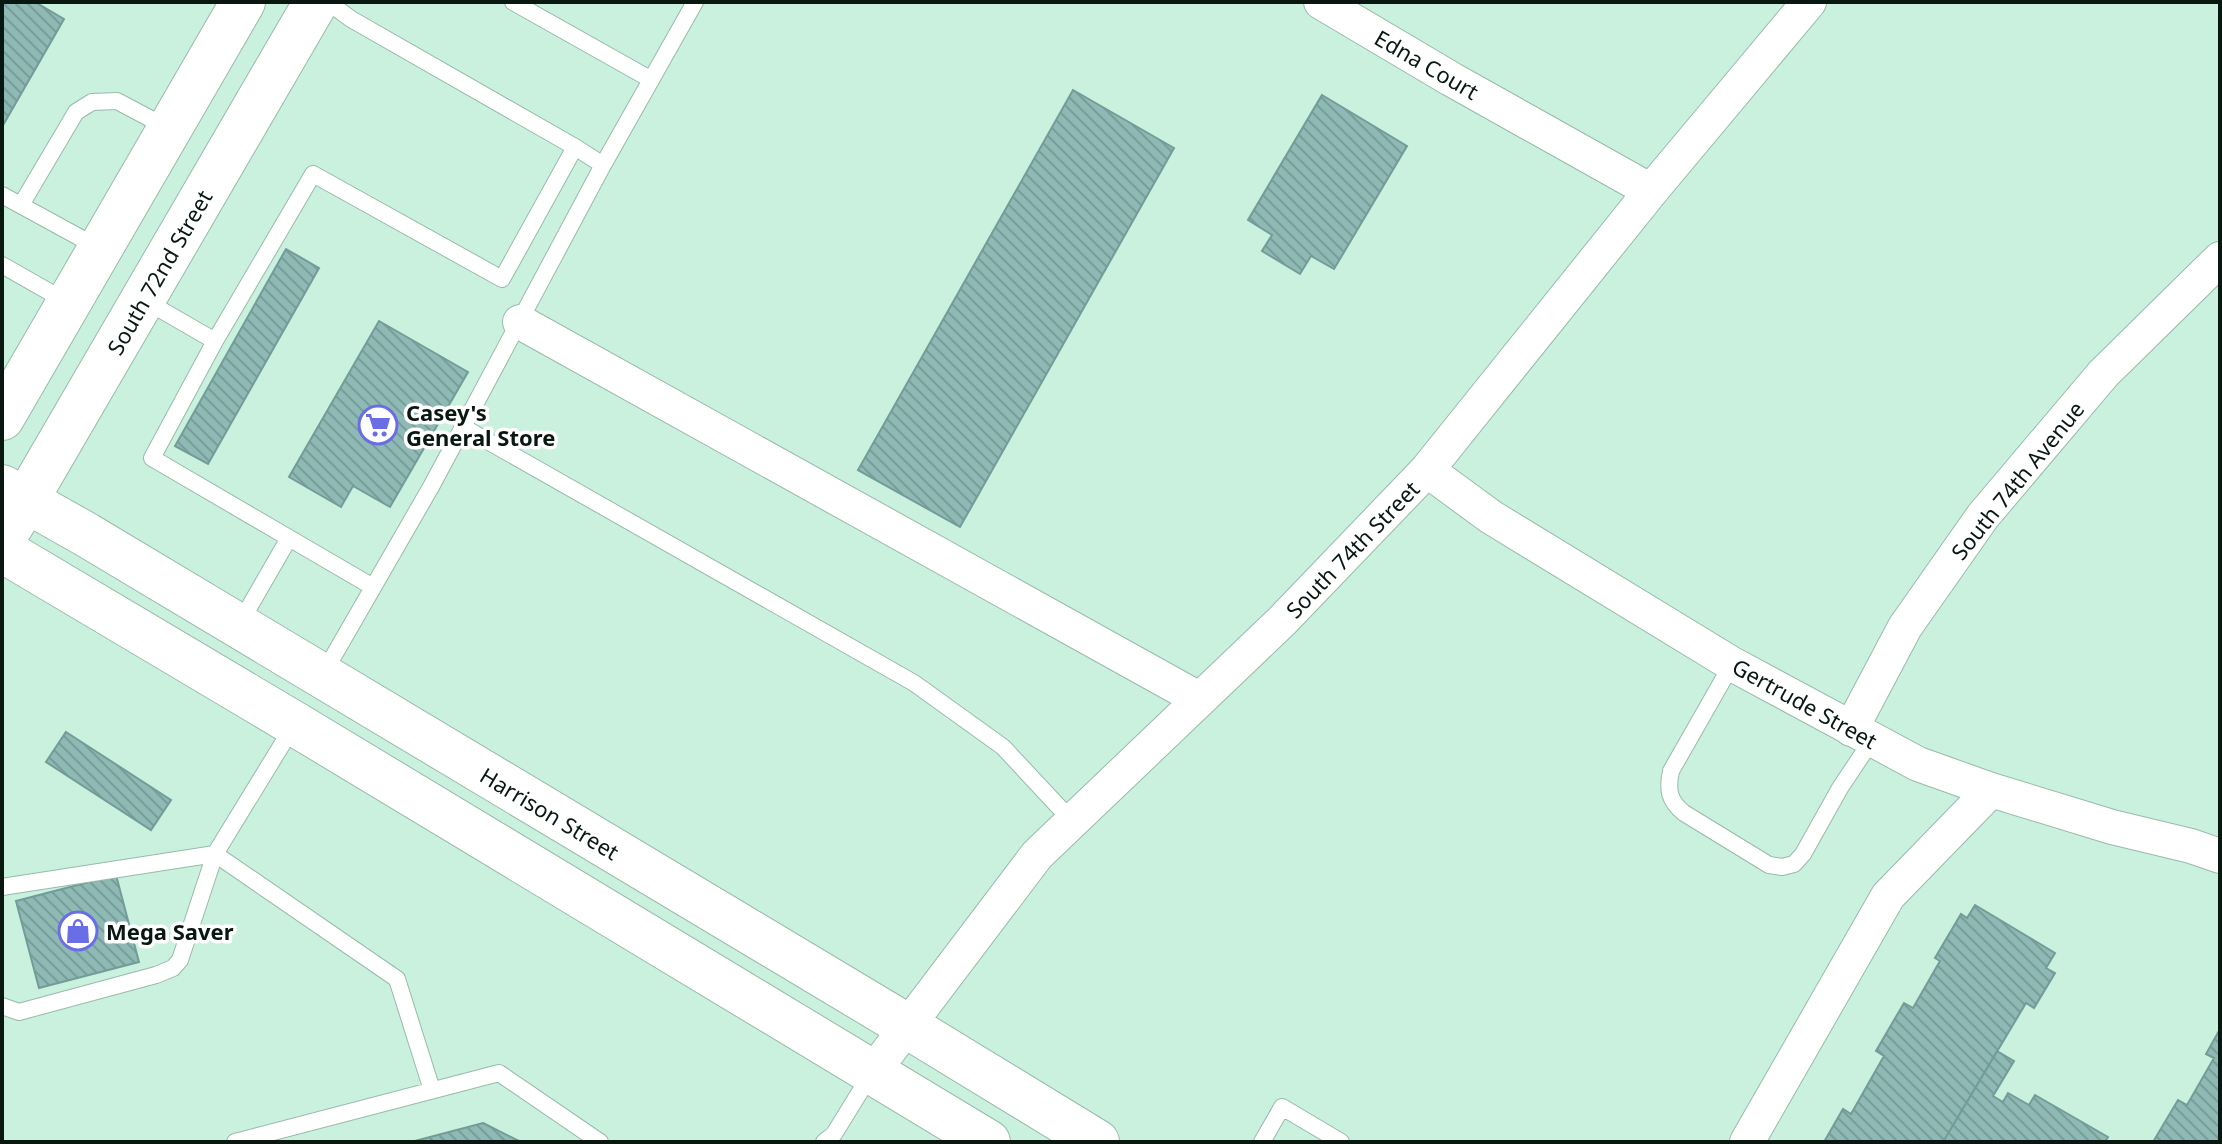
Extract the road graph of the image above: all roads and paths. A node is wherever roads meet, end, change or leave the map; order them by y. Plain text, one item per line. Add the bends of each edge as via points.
1 (243, 2) edge
2 (316, 2) edge
3 (328, 2) edge
4 (513, 2) edge
5 (695, 2) edge
6 (1321, 2) edge
7 (1809, 2) edge
8 (650, 79) junction
9 (170, 129) junction
10 (575, 147) junction
11 (603, 165) junction
12 (1651, 191) junction
13 (2, 195) edge
14 (21, 205) junction
15 (100, 249) junction
16 (2220, 259) edge
17 (2, 265) edge
18 (143, 299) junction
19 (69, 303) junction
20 (520, 322) junction
21 (215, 341) junction
22 (2, 418) edge
23 (463, 427) junction
24 (1427, 470) junction
25 (14, 494) edge
26 (289, 538) junction
27 (2, 542) edge
28 (2, 550) edge
29 (373, 587) junction
30 (237, 627) junction
31 (1732, 664) junction
32 (321, 677) junction
33 (1199, 699) junction
34 (295, 724) junction
35 (1862, 735) junction
36 (1991, 790) junction
37 (1072, 821) junction
38 (215, 854) junction
39 (2220, 856) edge
40 (2, 887) edge
41 (2, 1006) edge
42 (907, 1026) junction
43 (872, 1073) junction
44 (432, 1090) junction
45 (235, 1142) edge
46 (600, 1142) edge
47 (824, 1142) edge
48 (988, 1142) edge
49 (1097, 1142) edge
50 (1262, 1142) edge
51 (1341, 1142) edge
52 (1747, 1142) edge

1 - 9 main road
2 - 18 main road, South 72nd Street
3 - 10 lane
4 - 8 lane
5 - 8 lane
6 - 12 street, Edna Court
7 - 12 street, South 74th Street
8 - 11 lane
9 - 14 lane via 117,101 92,102 76,112
9 - 15 main road
10 - 11 lane
10 - 21 lane via 502,279 313,174
11 - 20 lane
12 - 24 street, South 74th Street
13 - 14 lane
14 - 15 lane
15 - 19 main road
16 - 35 street, South 74th Avenue via 2103,374 1983,516 1905,627
17 - 19 lane
18 - 21 lane
18 - 25 main road, South 72nd Street
19 - 22 main road
20 - 23 lane
20 - 33 street
21 - 26 lane via 152,458
23 - 29 lane
23 - 37 lane via 914,683 1003,747
24 - 31 street, Gertrude Street via 1491,517
24 - 33 street, South 74th Street
25 - 27 main road, South 72nd Street
25 - 30 main road, Harrison Street
26 - 29 lane
26 - 30 lane
28 - 34 main road
29 - 32 lane
30 - 32 main road, Harrison Street
31 - 35 street, Gertrude Street
31 - 35 lane via 1671,771 1669,794 1684,813 1769,865 1794,864 1803,854
32 - 42 main road, Harrison Street
33 - 37 street, South 74th Street
34 - 38 lane
34 - 43 main road
35 - 36 street, Gertrude Street via 1918,764
36 - 39 street, Gertrude Street
36 - 52 street via 1888,896
37 - 42 street, South 74th Street via 1029,865
38 - 40 lane
38 - 41 lane via 173,968 19,1012
38 - 44 lane via 397,979
42 - 43 street, South 74th Street
42 - 49 main road, Harrison Street
43 - 47 lane
43 - 48 main road
44 - 45 lane
44 - 46 lane via 499,1073
50 - 51 lane via 1282,1107

